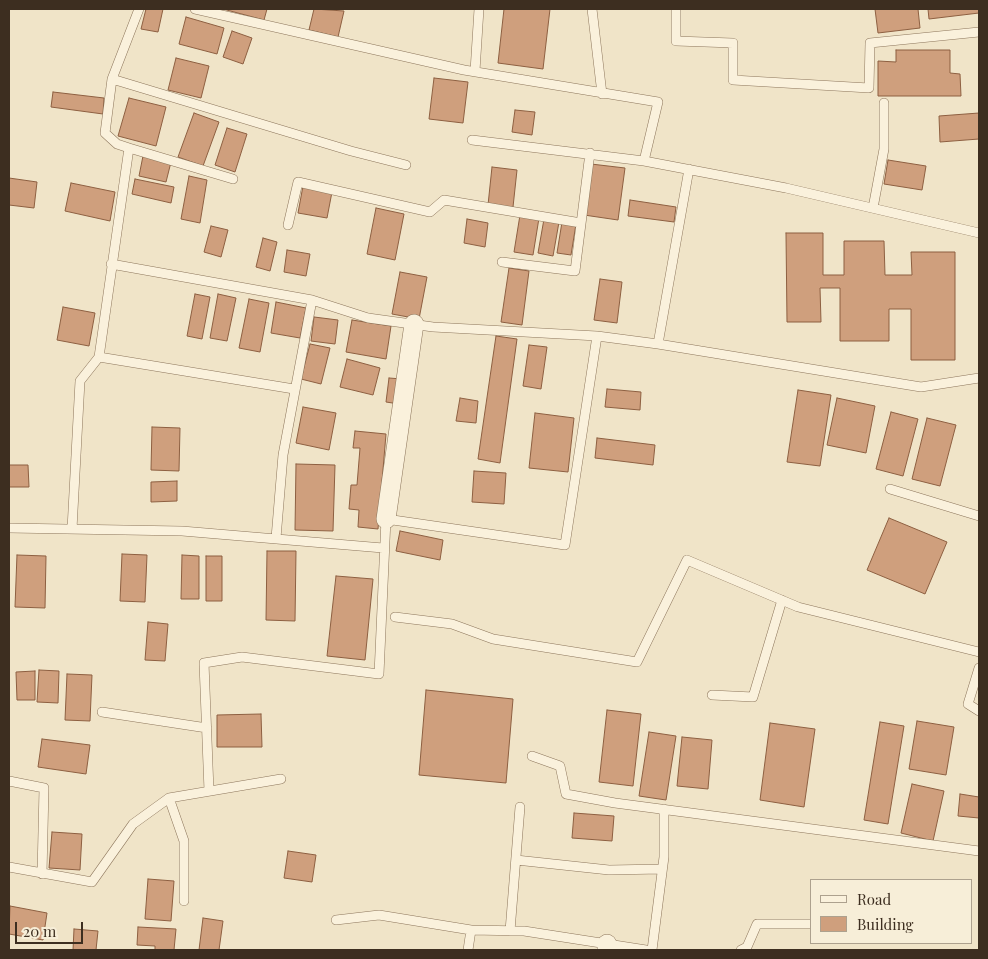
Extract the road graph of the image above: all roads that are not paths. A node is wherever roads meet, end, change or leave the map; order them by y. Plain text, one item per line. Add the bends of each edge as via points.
1 (139, 9) edge
2 (195, 9) edge
3 (479, 9) edge
4 (592, 9) edge
5 (676, 9) edge
6 (979, 32) edge
7 (475, 71) junction
8 (112, 79) junction
9 (602, 94) junction
10 (884, 103) dead end
11 (472, 140) dead end
12 (130, 148) junction
13 (590, 153) junction
14 (644, 160) junction
15 (406, 165) dead end
16 (688, 169) junction
17 (233, 179) dead end
18 (873, 208) junction
19 (581, 224) junction
20 (288, 225) dead end
21 (979, 233) edge
22 (502, 262) dead end
23 (111, 264) junction
24 (312, 300) junction
25 (414, 324) junction
26 (597, 336) junction
27 (658, 344) junction
28 (99, 357) junction
29 (979, 378) edge
30 (294, 389) junction
31 (890, 489) dead end
32 (979, 516) edge
33 (386, 519) junction
34 (9, 528) edge
35 (72, 529) junction
36 (276, 538) junction
37 (383, 548) junction
38 (782, 600) junction
39 (395, 617) dead end
40 (979, 652) edge
41 (979, 668) edge
42 (712, 694) dead end
43 (979, 711) edge
44 (102, 712) dead end
45 (207, 728) junction
46 (532, 756) dead end
47 (281, 779) dead end
48 (9, 781) edge
49 (209, 791) junction
50 (170, 798) junction
51 (520, 807) dead end
52 (664, 809) junction
53 (979, 851) edge
54 (516, 860) junction
55 (9, 867) edge
56 (662, 870) junction
57 (42, 874) junction
58 (184, 901) dead end
59 (336, 920) dead end
60 (810, 924) edge
61 (471, 930) junction
62 (510, 931) junction
63 (607, 947) edge
64 (468, 950) edge
65 (646, 950) edge
66 (652, 950) edge
67 (741, 950) edge

1 - 8 lane
2 - 7 lane
3 - 7 lane
4 - 9 lane
5 - 6 lane via 676,41 733,43 733,80 868,88 870,43
7 - 9 lane
8 - 12 lane via 105,133 117,144
8 - 15 lane
9 - 14 lane via 658,102
10 - 18 lane via 884,149
11 - 13 lane
12 - 17 lane
12 - 23 lane
13 - 14 lane
13 - 19 lane
14 - 16 lane
16 - 18 lane
16 - 27 lane
18 - 21 lane
19 - 20 lane via 444,200 430,212 298,182
19 - 22 lane via 575,271
23 - 24 lane
23 - 28 lane
24 - 25 lane via 368,318
24 - 30 lane
25 - 26 lane
25 - 33 street
26 - 27 lane
26 - 33 lane via 565,545
27 - 29 lane via 921,387
28 - 30 lane
28 - 35 lane via 80,381
30 - 36 lane via 283,456
31 - 32 lane
33 - 37 lane
34 - 35 lane
35 - 36 lane via 182,531
36 - 37 lane
37 - 45 lane via 379,674 242,657 204,663
38 - 39 lane via 687,560 637,662 493,639 452,624
38 - 40 lane via 798,607
38 - 42 lane via 753,697
41 - 43 lane via 968,704
44 - 45 lane
45 - 49 lane
46 - 52 lane via 560,766 566,794
47 - 49 lane
48 - 57 lane via 44,788
49 - 50 lane
50 - 57 lane via 133,824 92,882
50 - 58 lane via 184,840
51 - 54 lane
52 - 53 lane
52 - 56 lane
54 - 56 lane via 609,870
54 - 62 lane
55 - 57 lane
56 - 66 lane
59 - 61 lane via 379,915
60 - 67 lane via 757,924 747,947
61 - 62 lane
61 - 64 lane
62 - 63 lane
63 - 65 lane

